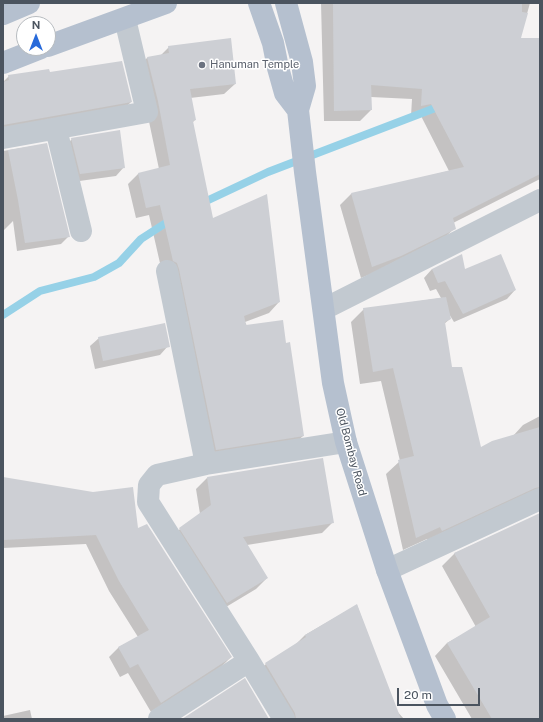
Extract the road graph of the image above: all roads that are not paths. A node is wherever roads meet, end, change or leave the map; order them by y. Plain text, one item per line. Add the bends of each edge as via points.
1 (29, 3) edge
2 (166, 3) edge
3 (259, 3) edge
4 (286, 3) edge
5 (3, 14) edge
6 (126, 18) junction
7 (56, 43) edge
8 (21, 56) edge
9 (3, 63) edge
10 (298, 110) junction
11 (56, 129) junction
12 (3, 138) edge
13 (540, 200) edge
14 (81, 231) dead end
15 (167, 271) dead end
16 (324, 309) junction
17 (346, 442) junction
18 (206, 464) junction
19 (540, 500) edge
20 (387, 570) junction
21 (249, 661) junction
22 (159, 719) edge
23 (284, 719) edge
24 (445, 719) edge

1 - 5 main road
2 - 6 main road
3 - 10 main road via 273,43 285,93
4 - 10 main road via 302,62 305,86
6 - 7 main road
6 - 11 street via 147,112
8 - 9 main road
10 - 16 main road, Old Bombay Road
11 - 12 street
11 - 14 street
13 - 16 street
15 - 18 street
16 - 17 main road, Old Bombay Road via 333,383
17 - 18 street
17 - 20 main road, Old Bombay Road
18 - 21 street via 157,475 149,485 148,502
19 - 20 street
20 - 24 main road, Old Bombay Road via 437,705
21 - 22 street
21 - 23 street

